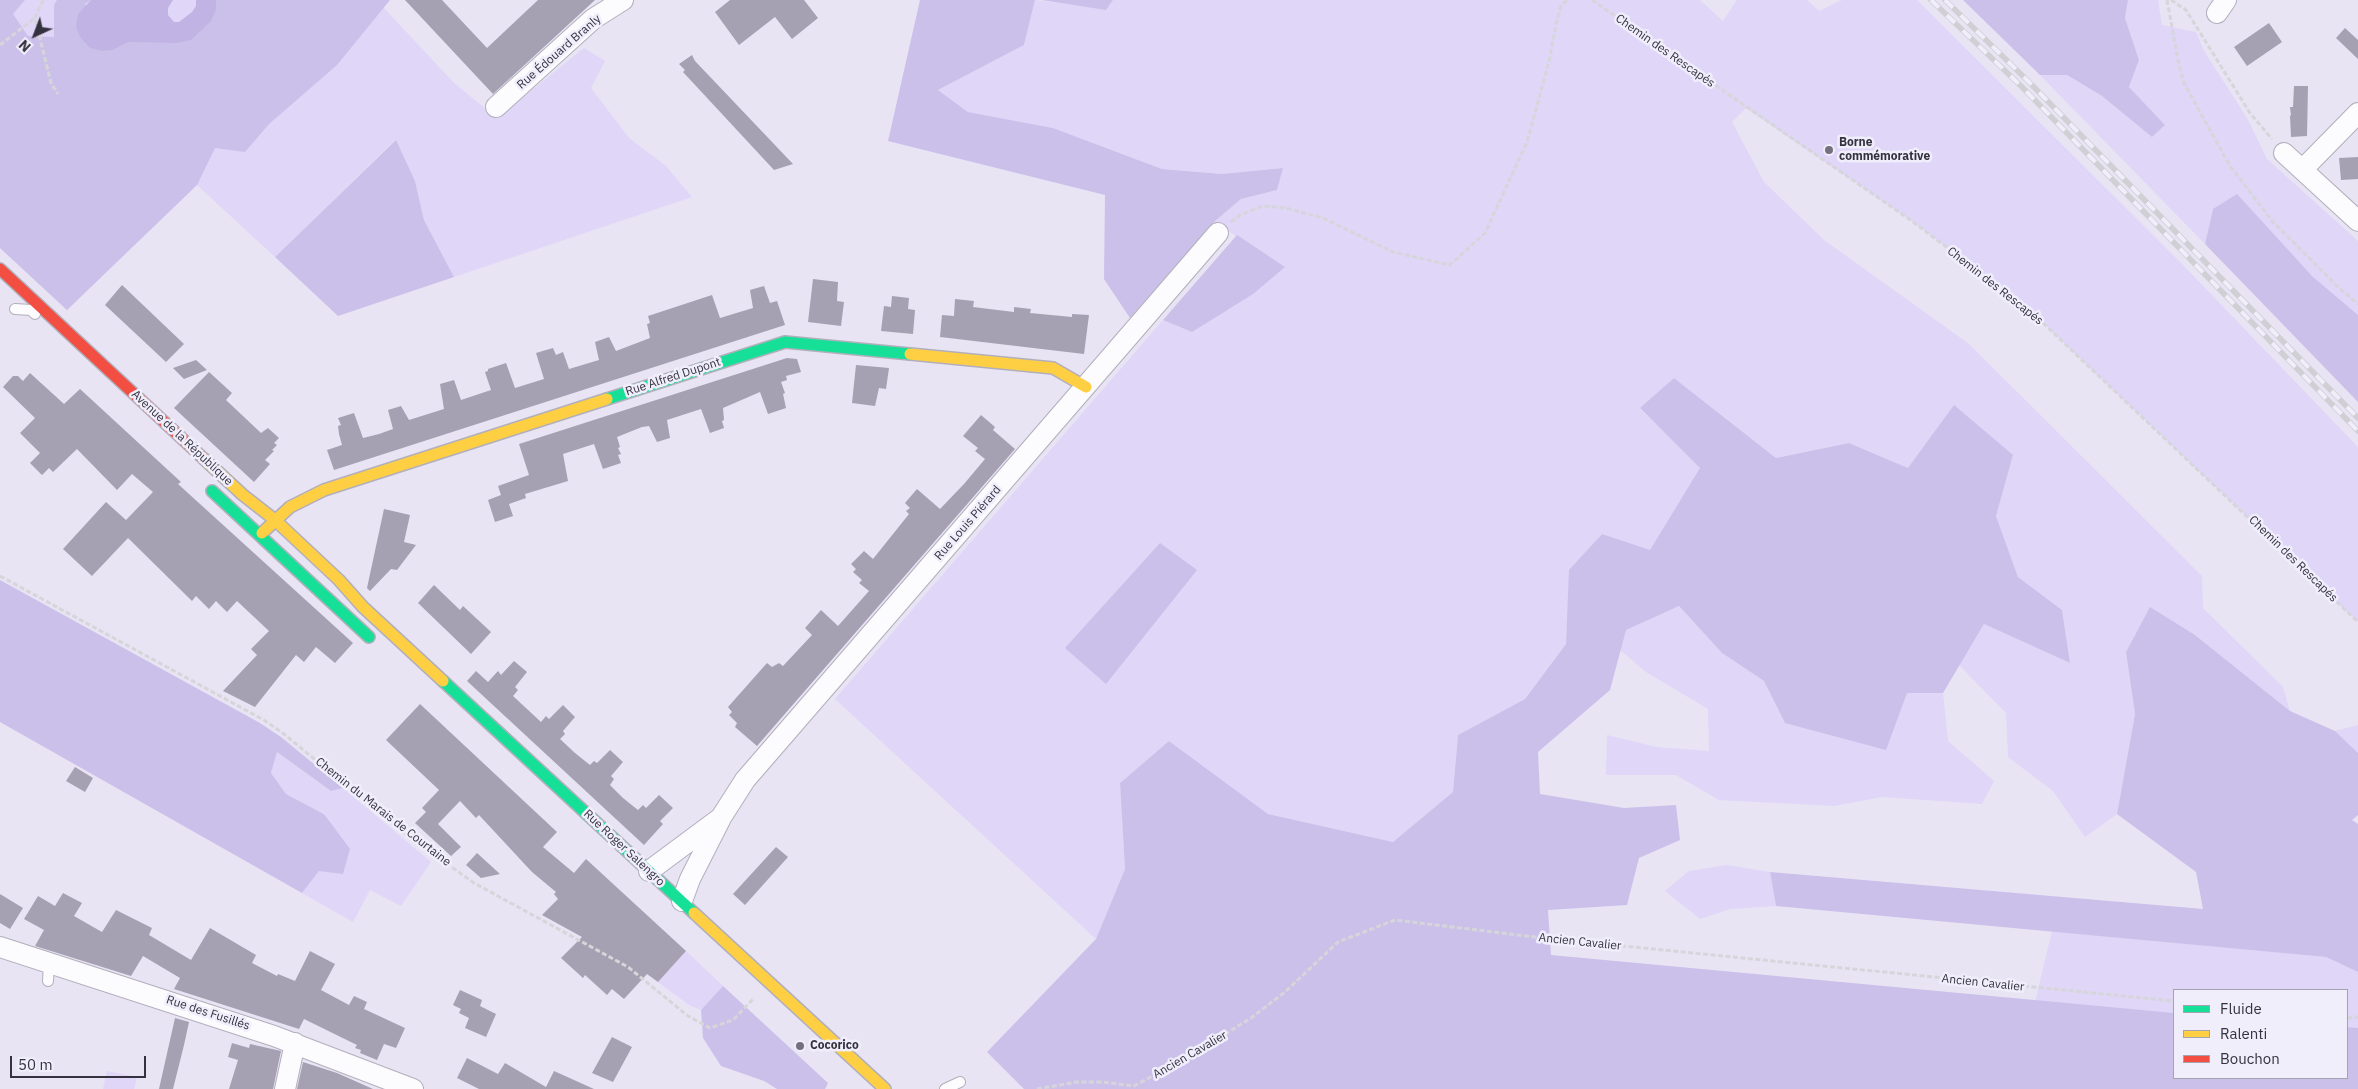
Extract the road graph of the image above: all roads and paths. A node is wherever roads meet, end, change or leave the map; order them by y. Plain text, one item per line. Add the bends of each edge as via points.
1 (43, 0) edge
2 (623, 0) edge
3 (1567, 0) edge
4 (1592, 0) edge
5 (2167, 0) edge
6 (2171, 0) edge
7 (34, 18) junction
8 (0, 45) edge
9 (58, 94) dead end
10 (496, 107) dead end
11 (2358, 112) edge
12 (2284, 153) joint
13 (2303, 170) junction
14 (2358, 221) edge
15 (1218, 233) joint
16 (0, 269) edge
17 (5, 300) dead end
18 (2358, 304) edge
19 (15, 309) junction
20 (30, 323) dead end
21 (1086, 386) junction
22 (202, 483) dead end
23 (274, 520) junction
24 (260, 536) junction
25 (0, 576) edge
26 (363, 607) joint
27 (2358, 622) edge
28 (379, 646) dead end
29 (722, 816) junction
30 (648, 871) junction
31 (682, 901) junction
32 (0, 947) edge
33 (749, 964) junction
34 (756, 996) dead end
35 (2173, 1001) edge
36 (295, 1043) junction
37 (285, 1089) edge
38 (413, 1089) edge
39 (885, 1089) edge
40 (945, 1089) edge
41 (956, 1089) edge
42 (1038, 1089) edge

1 - 7 path
2 - 10 street, Rue Édouard Branly via 593,19
3 - 15 path via 1561,6 1527,142 1485,233 1450,264 1393,252 1323,218 1286,208 1263,206 1240,215
4 - 27 path, Chemin des Rescapés via 1909,219 2024,305
5 - 18 path via 2184,83 2230,166 2273,222
6 - 12 path via 2186,10 2250,113
7 - 8 path
7 - 9 path via 50,82
11 - 13 street
12 - 13 street
13 - 14 street
15 - 21 street, Rue Louis Piérard
16 - 23 main road, Avenue de la République via 243,495
17 - 19 main road
19 - 20 main road
19 - 24 lane via 31,310 39,317 232,498
21 - 23 main road, Rue Alfred Dupont via 1053,368 784,342 324,490 290,507
21 - 29 street, Rue Louis Piérard via 744,780
22 - 24 main road, Avenue de la République
23 - 24 main road, Rue Alfred Dupont
23 - 26 main road, Avenue de la République
23 - 33 lane via 310,572 729,958
24 - 28 main road, Avenue de la République
25 - 34 path, Chemin du Marais de Courtaine via 264,720 406,835 474,883 628,967 710,1028 733,1020
26 - 30 main road, Rue Roger Salengro
29 - 30 street, Rue Louis Piérard
29 - 31 street, Rue Louis Piérard
30 - 31 main road, Rue Roger Salengro
31 - 33 main road, Rue Roger Salengro
32 - 36 street, Rue des Fusillés via 49,972
33 - 39 main road, Rue Roger Salengro
35 - 42 path, Ancien Cavalier via 1394,920 1338,942 1252,1018 1134,1086 1077,1082
36 - 37 street
36 - 38 street, Rue des Fusillés
40 - 41 lane via 960,1082

